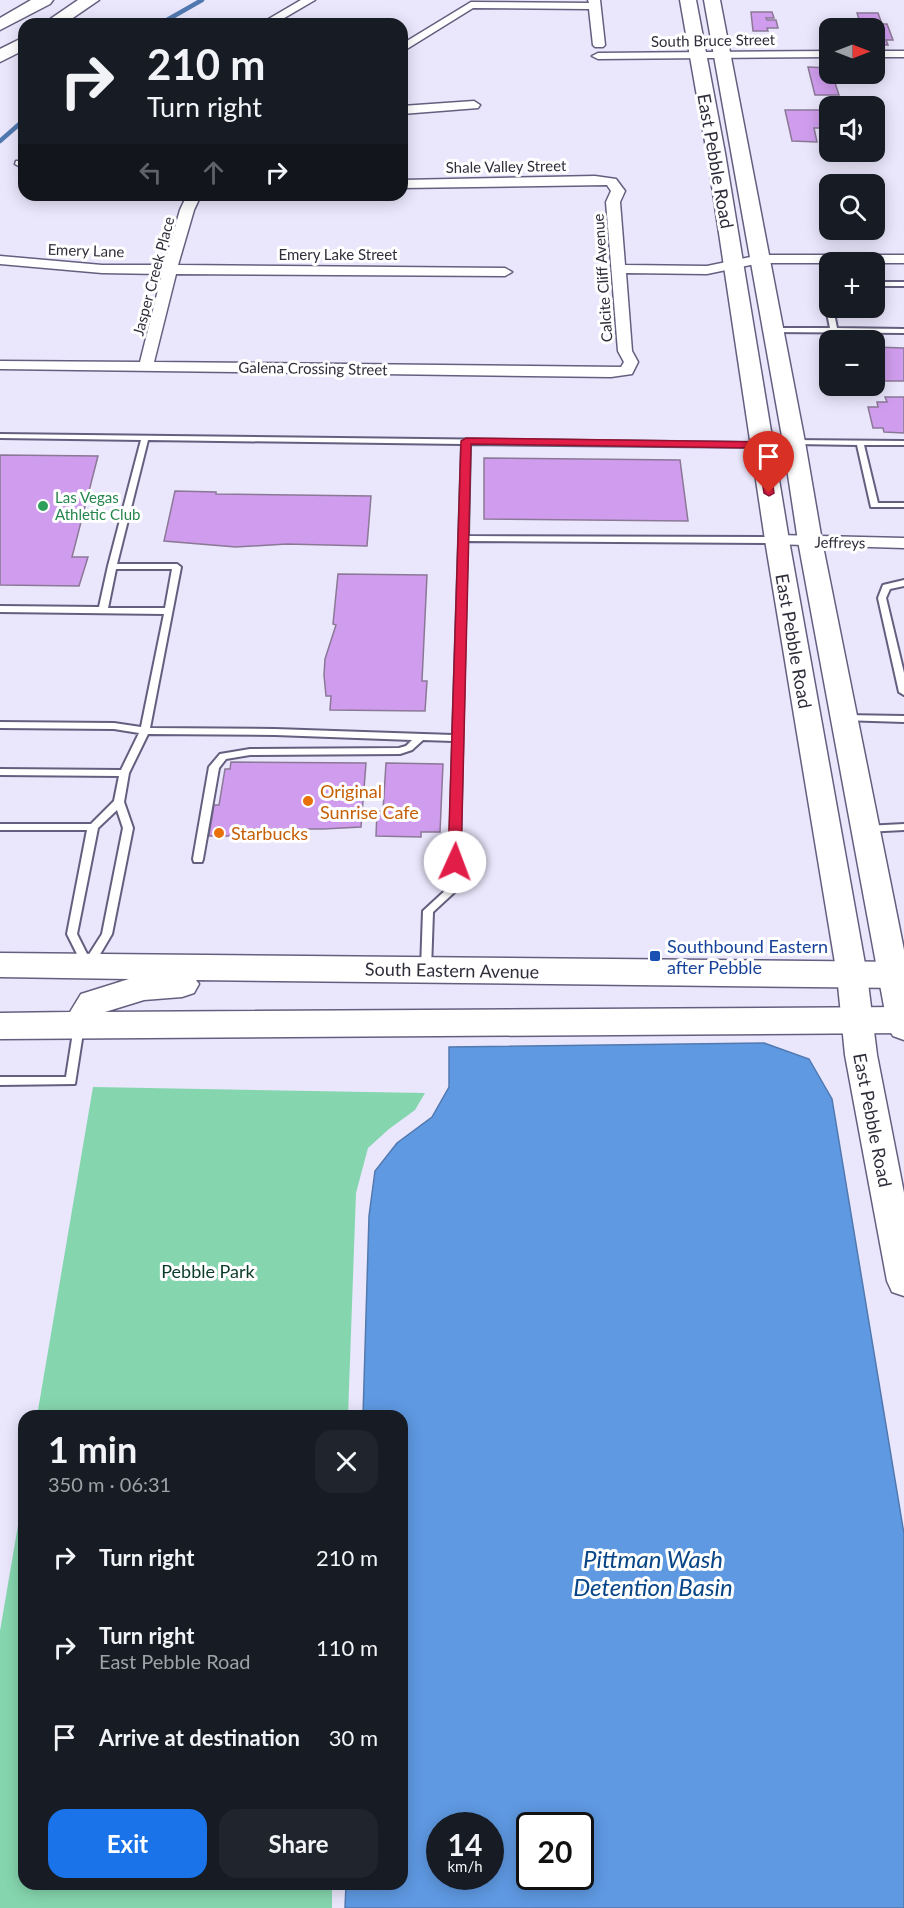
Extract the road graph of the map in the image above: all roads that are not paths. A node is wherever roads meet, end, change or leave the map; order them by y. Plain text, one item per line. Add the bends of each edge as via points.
1 (44, 0) edge
2 (90, 0) edge
3 (309, 0) edge
4 (688, 0) edge
5 (712, 0) edge
6 (594, 3) edge
7 (62, 18) edge
8 (277, 18) edge
9 (0, 25) edge
10 (408, 45) edge
11 (18, 46) edge
12 (722, 54) junction
13 (819, 54) edge
14 (885, 54) edge
15 (904, 54) edge
16 (0, 57) edge
17 (696, 57) junction
18 (0, 63) edge
19 (0, 76) edge
20 (474, 105) dead end
21 (408, 110) edge
22 (611, 182) joint
23 (408, 184) edge
24 (192, 201) edge
25 (760, 259) junction
26 (904, 259) edge
27 (0, 260) edge
28 (734, 263) junction
29 (617, 264) junction
30 (170, 269) junction
31 (505, 272) dead end
32 (885, 284) edge
33 (904, 284) edge
34 (831, 318) edge
35 (772, 330) junction
36 (819, 330) edge
37 (834, 330) edge
38 (885, 331) edge
39 (904, 331) edge
40 (0, 365) edge
41 (146, 366) junction
42 (627, 371) joint
43 (0, 436) edge
44 (145, 438) junction
45 (466, 441) junction
46 (794, 442) junction
47 (860, 443) junction
48 (904, 443) edge
49 (762, 446) junction
50 (904, 505) edge
51 (464, 538) junction
52 (777, 540) junction
53 (810, 542) junction
54 (904, 543) edge
55 (112, 566) junction
56 (904, 583) edge
57 (0, 609) edge
58 (103, 610) junction
59 (169, 611) junction
60 (904, 692) edge
61 (844, 718) junction
62 (904, 718) edge
63 (0, 725) edge
64 (145, 731) junction
65 (420, 736) junction
66 (459, 738) junction
67 (0, 772) edge
68 (124, 773) junction
69 (119, 802) junction
70 (0, 827) edge
71 (93, 827) junction
72 (904, 827) edge
73 (866, 829) junction
74 (198, 859) dead end
75 (0, 965) edge
76 (88, 965) junction
77 (308, 968) junction
78 (426, 970) junction
79 (852, 975) junction
80 (899, 975) edge
81 (0, 1008) edge
82 (856, 1019) junction
83 (904, 1023) edge
84 (0, 1026) edge
85 (79, 1026) junction
86 (0, 1081) edge
87 (904, 1281) edge

1 - 9 main road
2 - 7 main road
3 - 8 street
4 - 17 main road, East Pebble Road
5 - 12 main road, East Pebble Road
6 - 10 street via 471,5
6 - 17 street, South Bruce Street via 598,51
11 - 16 main road
12 - 13 street, South Bruce Street
12 - 17 street, South Bruce Street
12 - 25 main road, East Pebble Road
14 - 15 street
17 - 28 main road, East Pebble Road
18 - 19 main road via 8,70
20 - 21 street
22 - 23 street, Shale Valley Street
22 - 29 street, Calcite Cliff Avenue via 618,191 613,202
24 - 30 street, Jasper Creek Place
25 - 26 street
25 - 28 street
25 - 35 main road, East Pebble Road
27 - 30 street, Emery Lane via 75,268
28 - 29 street via 706,270
28 - 49 main road, East Pebble Road
29 - 42 street, Calcite Cliff Avenue via 624,351 631,362
30 - 31 street, Emery Lake Street
30 - 41 street, Jasper Creek Place
32 - 33 lane
34 - 37 lane
35 - 36 lane
35 - 46 main road, East Pebble Road
38 - 39 lane
40 - 41 street, Galena Crossing Street
41 - 42 street, Galena Crossing Street
43 - 44 lane
44 - 45 lane
44 - 55 lane
45 - 49 lane
45 - 51 lane
46 - 47 lane
46 - 53 main road, East Pebble Road
47 - 48 lane
47 - 50 lane via 874,505
49 - 52 main road, East Pebble Road
51 - 52 lane
51 - 66 lane
52 - 53 street, Jeffreys
52 - 79 main road, East Pebble Road
53 - 54 street, Jeffreys
53 - 61 main road, East Pebble Road
55 - 58 lane
55 - 59 lane via 177,567
56 - 60 lane via 886,587 882,598
57 - 58 lane
58 - 59 lane
59 - 64 lane
61 - 62 lane
61 - 73 main road, East Pebble Road
63 - 64 lane via 114,726
64 - 65 lane
64 - 68 lane
65 - 66 lane
65 - 74 lane via 400,751 250,752 223,756 214,767
66 - 78 lane via 454,888 429,911
67 - 68 lane
68 - 69 lane
69 - 71 lane
69 - 76 lane via 128,828 107,934
70 - 71 lane
71 - 76 lane via 72,934
72 - 73 lane
73 - 80 main road, East Pebble Road
75 - 76 main road, South Eastern Avenue
76 - 77 main road, South Eastern Avenue
76 - 81 main road via 82,990 64,1006
77 - 78 main road, South Eastern Avenue
77 - 85 main road via 212,983 144,987 93,1003
78 - 79 main road, South Eastern Avenue
79 - 80 main road, South Eastern Avenue
79 - 82 main road, East Pebble Road
80 - 83 main road, East Pebble Road
82 - 83 main road
82 - 85 main road
82 - 87 main road, East Pebble Road
84 - 85 main road
85 - 86 lane via 71,1081

